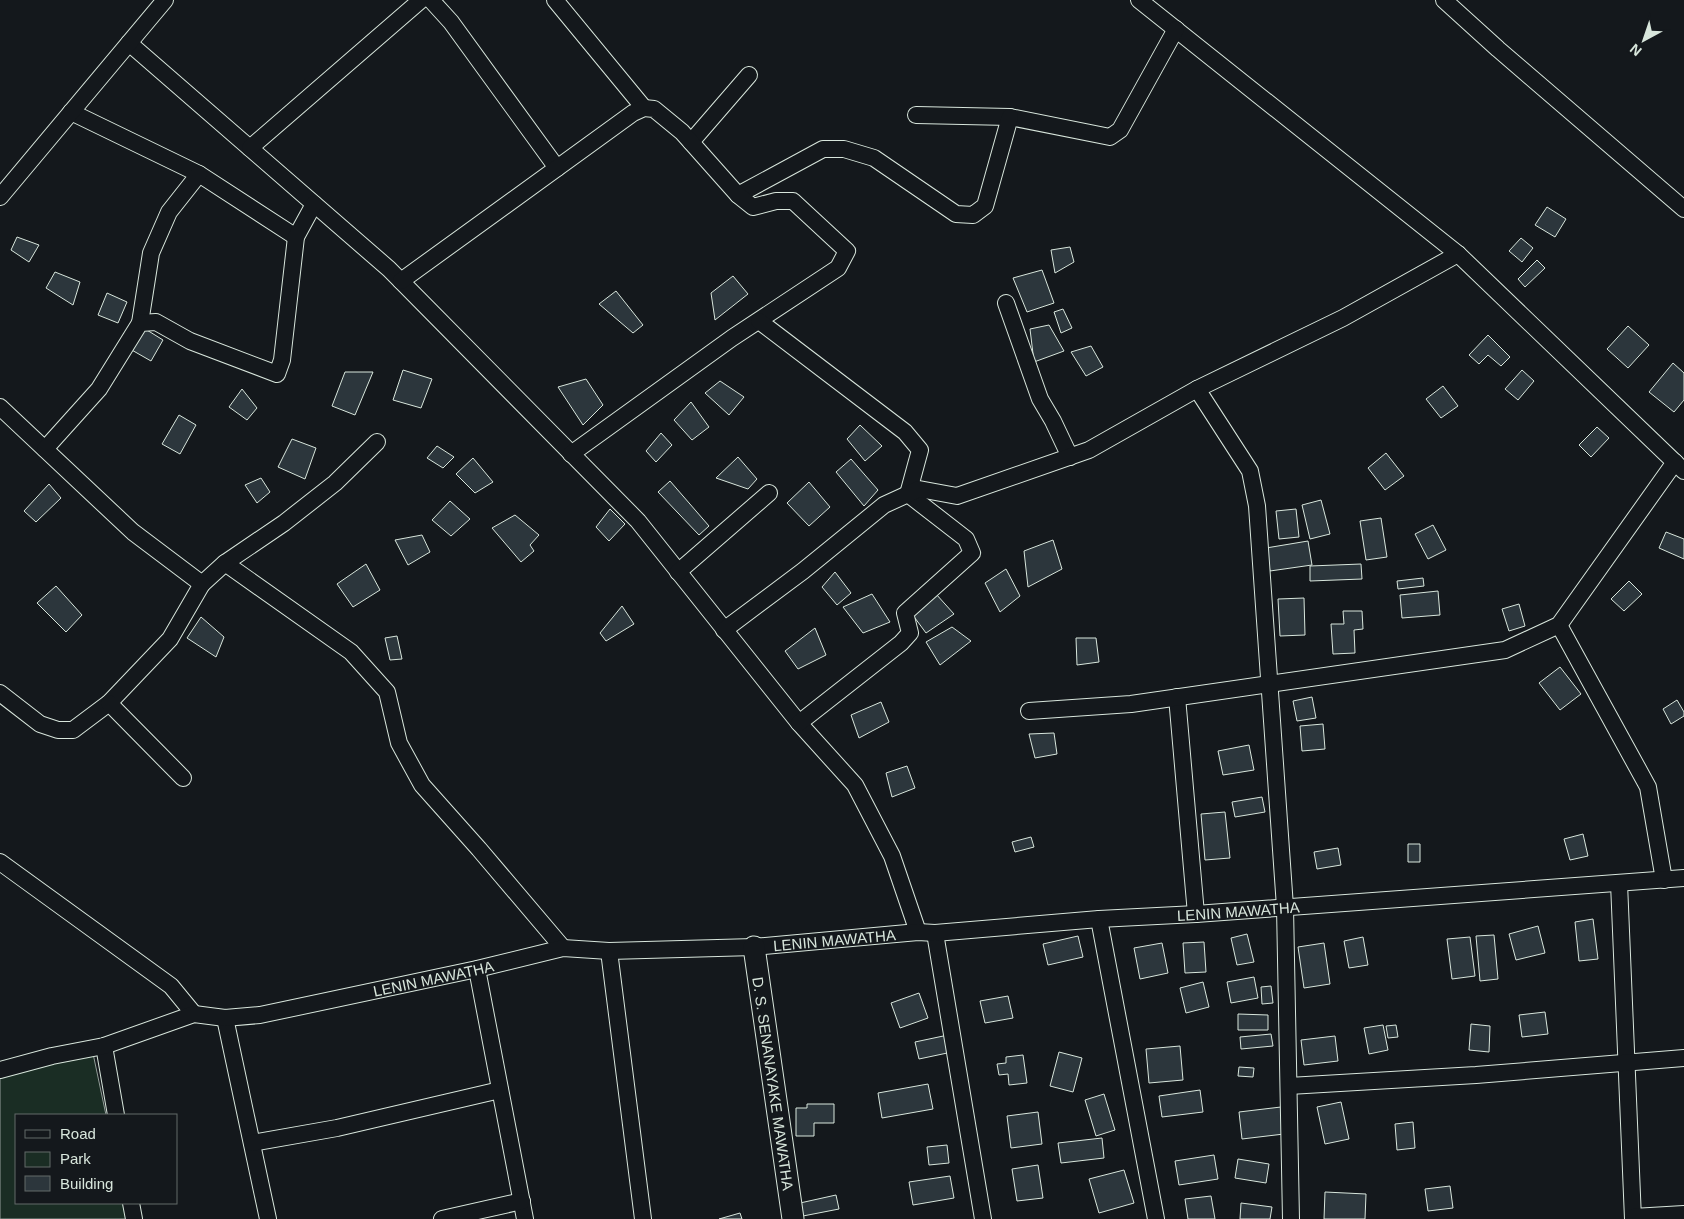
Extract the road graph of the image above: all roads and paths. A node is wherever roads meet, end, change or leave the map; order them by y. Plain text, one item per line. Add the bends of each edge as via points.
1 (165, 0) edge
2 (421, 0) edge
3 (431, 0) edge
4 (555, 0) edge
5 (1139, 0) edge
6 (1444, 0) edge
7 (1176, 29) junction
8 (129, 43) junction
9 (749, 74) dead end
10 (644, 108) junction
11 (71, 112) junction
12 (916, 115) dead end
13 (1010, 118) junction
14 (691, 142) junction
15 (250, 148) junction
16 (557, 168) junction
17 (199, 174) junction
18 (738, 196) junction
19 (0, 197) edge
20 (314, 204) junction
21 (1684, 209) edge
22 (296, 237) junction
23 (1458, 254) junction
24 (400, 281) junction
25 (1006, 302) dead end
26 (759, 321) junction
27 (140, 323) junction
28 (1197, 389) junction
29 (0, 407) edge
30 (377, 442) dead end
31 (45, 449) junction
32 (571, 454) junction
33 (1070, 457) junction
34 (1679, 466) edge
35 (769, 493) dead end
36 (908, 494) junction
37 (225, 563) junction
38 (678, 572) junction
39 (202, 584) junction
40 (1559, 626) junction
41 (724, 630) junction
42 (1268, 684) junction
43 (0, 693) edge
44 (1177, 697) junction
45 (109, 703) junction
46 (1029, 711) dead end
47 (799, 724) junction
48 (183, 778) dead end
49 (0, 862) edge
50 (1684, 878) edge
51 (1664, 880) junction
52 (1619, 883) junction
53 (1285, 907) junction
54 (1196, 914) junction
55 (1099, 919) junction
56 (918, 932) junction
57 (935, 933) junction
58 (563, 948) junction
59 (754, 948) junction
60 (609, 951) junction
61 (477, 969) junction
62 (194, 1014) junction
63 (225, 1018) junction
64 (104, 1046) junction
65 (1684, 1058) edge
66 (1626, 1062) junction
67 (0, 1070) edge
68 (1289, 1086) junction
69 (500, 1090) junction
70 (116, 1114) edge
71 (252, 1143) junction
72 (522, 1201) junction
73 (131, 1204) edge
74 (1684, 1214) edge
75 (1633, 1218) edge
76 (134, 1219) edge
77 (268, 1219) edge
78 (442, 1219) edge
79 (525, 1219) edge
80 (644, 1219) edge
81 (793, 1219) edge
82 (983, 1219) edge
83 (1156, 1219) edge
84 (1292, 1219) edge

1 - 8 street
2 - 15 street
3 - 16 street via 451,22
4 - 10 street
5 - 7 street
6 - 21 street
7 - 13 street via 1120,130 1110,137
7 - 23 street
8 - 11 street
8 - 15 street
9 - 14 street
10 - 14 street via 654,109
10 - 16 street
11 - 17 street
11 - 19 street
12 - 13 street
13 - 18 street via 985,206 973,215 956,214 874,158 844,148 823,149
14 - 18 street
15 - 20 street
16 - 24 street
17 - 22 street
17 - 27 street via 169,212 151,253
18 - 26 street via 753,207 776,201 793,201 847,251 838,268
20 - 22 street
20 - 24 street
22 - 27 street via 282,360 277,374 190,341 156,322
23 - 28 street via 1343,318
23 - 34 street
24 - 32 street
25 - 33 street via 1040,399
26 - 32 street
26 - 36 street via 905,432 920,450
27 - 31 street via 100,389
28 - 33 street via 1089,450
28 - 42 street via 1250,472 1257,506
29 - 31 street
30 - 37 street via 335,483 284,524
31 - 39 street via 133,532
32 - 38 street via 638,521
33 - 36 street via 957,496 919,489
34 - 40 street
35 - 38 street
36 - 41 street via 884,504 803,572
36 - 47 street via 966,539 972,552 905,613 910,633 901,643
37 - 39 street
37 - 58 street via 351,652 381,685 386,692 399,743 422,786
38 - 41 street
39 - 45 street via 170,639
40 - 42 street via 1505,650
40 - 51 street via 1648,787
41 - 47 street
42 - 44 street
42 - 53 street
43 - 45 street via 40,724 58,730 73,730
44 - 46 street via 1132,704
44 - 54 street
45 - 48 street
47 - 56 street via 855,785 892,856
49 - 62 street via 171,986
50 - 51 street, LENIN MAWATHA
51 - 52 street, LENIN MAWATHA
52 - 53 street, LENIN MAWATHA
52 - 66 street
53 - 54 street, LENIN MAWATHA
53 - 68 street
54 - 55 street, LENIN MAWATHA
55 - 57 street, LENIN MAWATHA
55 - 83 street
56 - 57 street, LENIN MAWATHA
56 - 59 street, LENIN MAWATHA
57 - 82 street
58 - 60 street, LENIN MAWATHA
58 - 61 street, LENIN MAWATHA
59 - 60 street, LENIN MAWATHA
59 - 81 main road, D. S. SENANAYAKE MAWATHA
60 - 80 street
61 - 63 street, LENIN MAWATHA via 260,1015
61 - 69 street
62 - 63 street, LENIN MAWATHA
62 - 64 street, LENIN MAWATHA
63 - 71 street
64 - 67 street, LENIN MAWATHA
64 - 70 street
65 - 66 street
66 - 68 street
66 - 75 street
68 - 84 street
69 - 71 street via 337,1128
69 - 72 street
71 - 77 street
72 - 78 street
72 - 79 street
73 - 76 street
74 - 75 street

